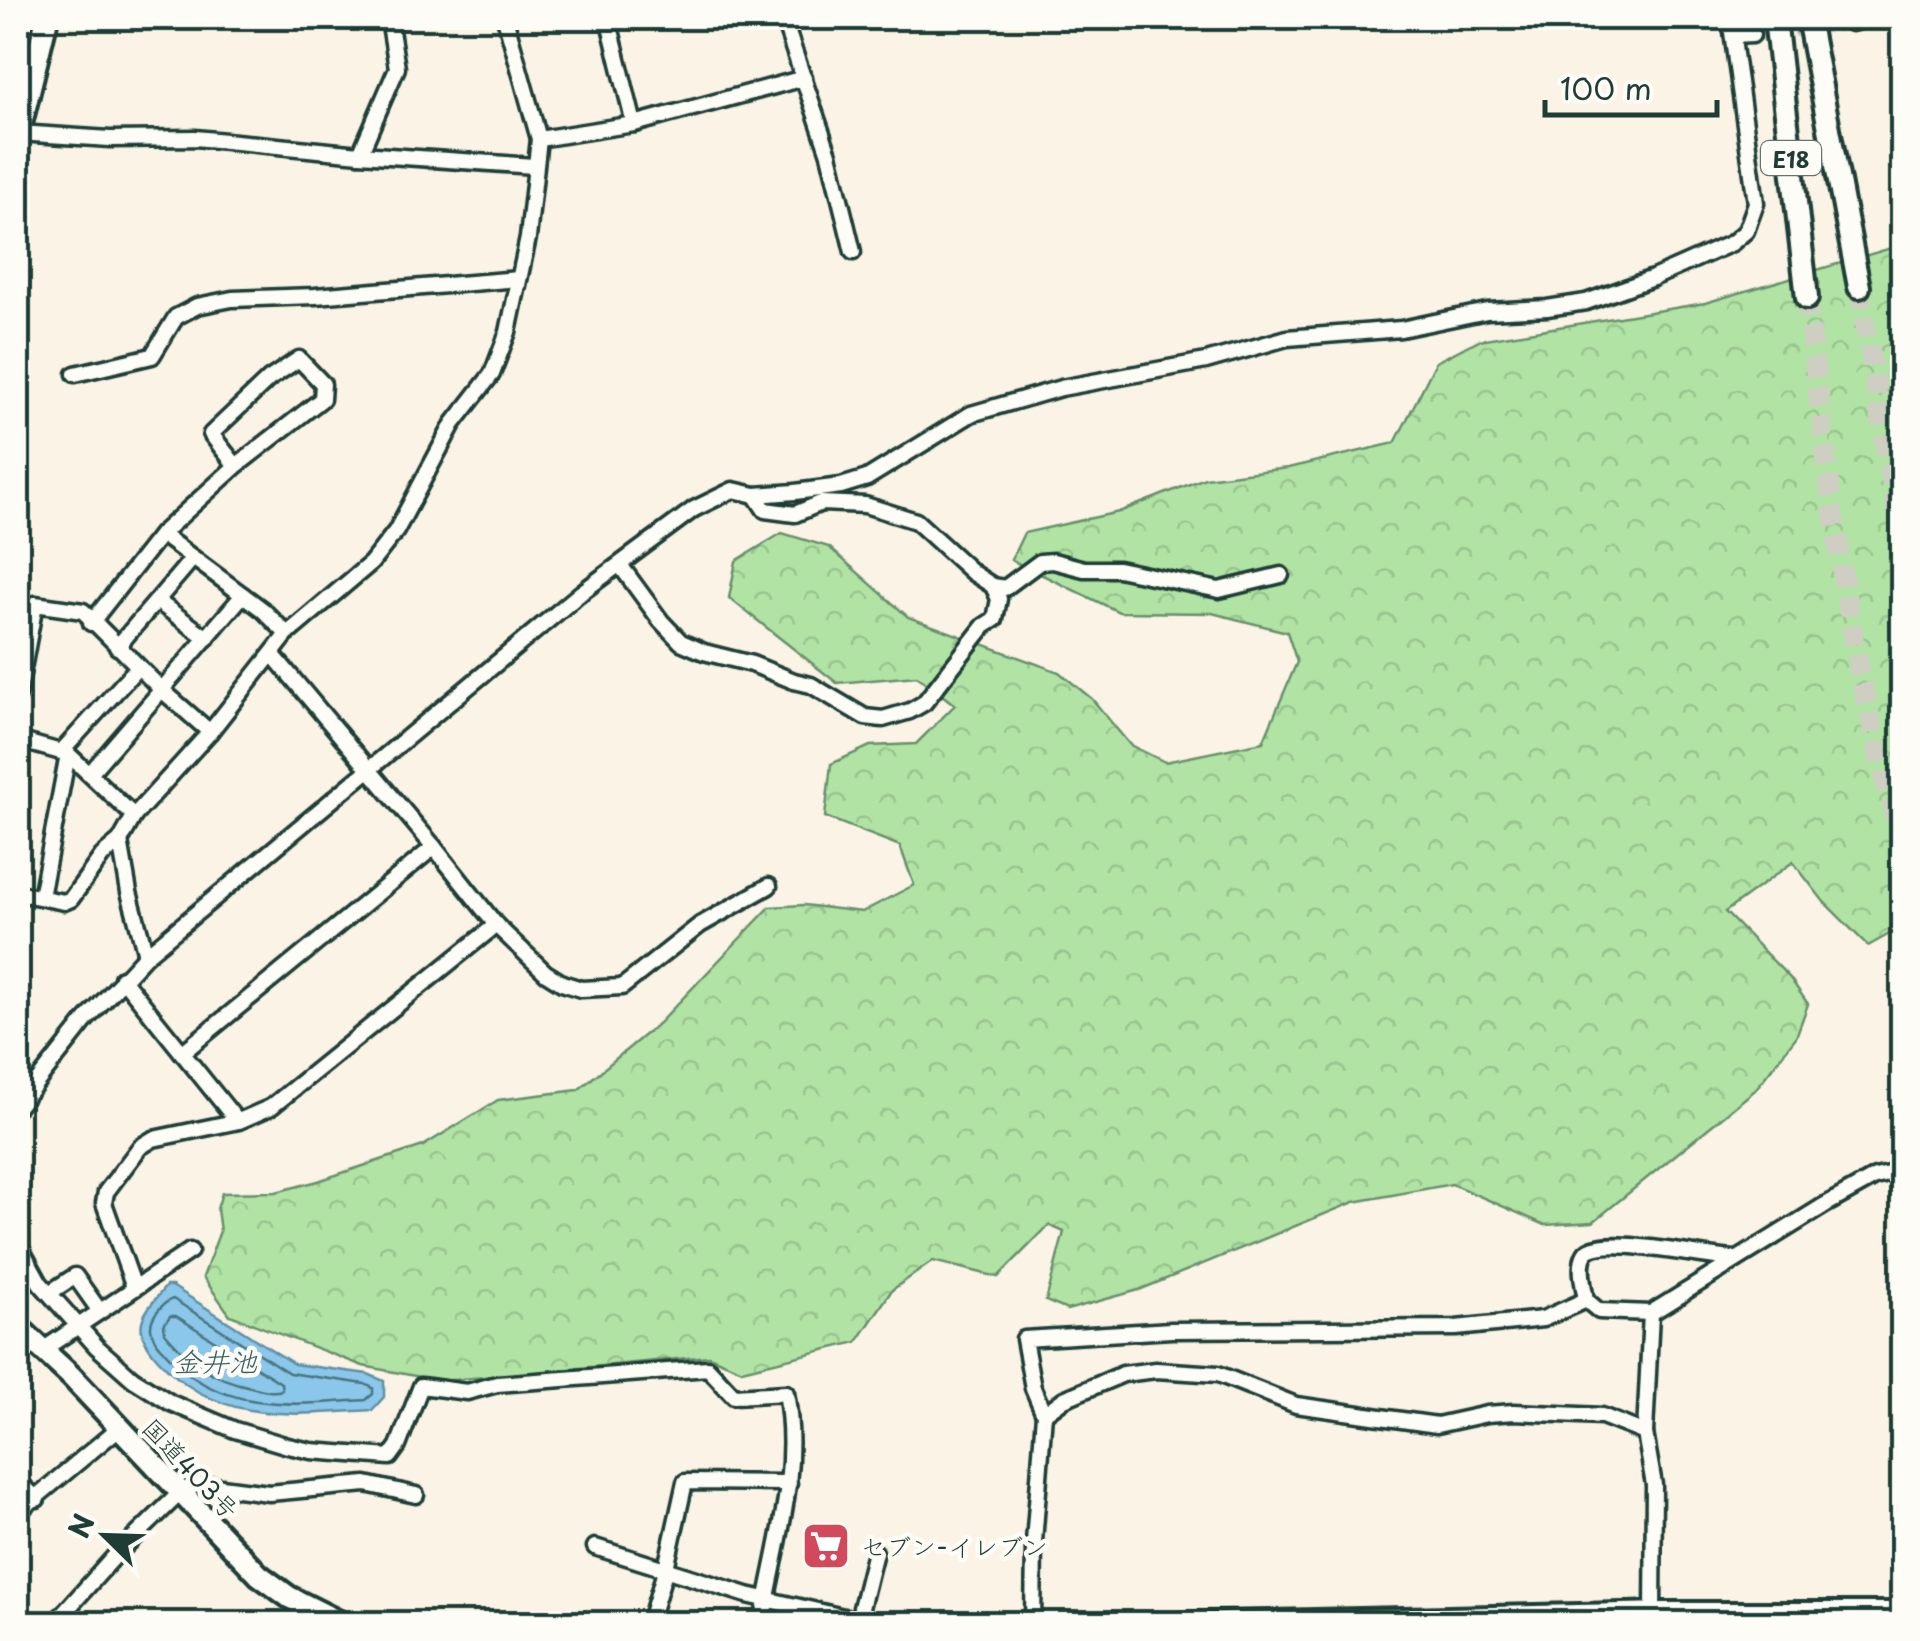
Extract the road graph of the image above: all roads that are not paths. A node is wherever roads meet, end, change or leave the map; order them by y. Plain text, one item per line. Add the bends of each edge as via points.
1 (47, 18) edge
2 (389, 18) edge
3 (504, 18) edge
4 (608, 18) edge
5 (783, 18) edge
6 (1730, 18) edge
7 (1775, 18) edge
8 (1808, 18) edge
9 (1870, 18) edge
10 (1852, 23) dead end
11 (1752, 35) tunnel mouth
12 (1733, 36) junction
13 (804, 78) junction
14 (634, 124) junction
15 (18, 134) edge
16 (538, 139) junction
17 (360, 154) junction
18 (534, 166) junction
19 (853, 252) dead end
20 (519, 279) junction
21 (1859, 288) tunnel mouth
22 (1807, 298) tunnel mouth
23 (75, 374) dead end
24 (236, 466) junction
25 (755, 495) junction
26 (161, 534) junction
27 (193, 558) junction
28 (620, 565) junction
29 (1281, 576) dead end
30 (994, 586) junction
31 (242, 595) junction
32 (156, 601) junction
33 (91, 622) junction
34 (287, 634) junction
35 (207, 638) junction
36 (117, 648) junction
37 (272, 656) junction
38 (138, 667) junction
39 (162, 691) junction
40 (18, 696) edge
41 (210, 732) junction
42 (18, 740) edge
43 (65, 752) junction
44 (370, 770) junction
45 (91, 772) junction
46 (134, 816) junction
47 (120, 841) junction
48 (434, 847) junction
49 (770, 886) dead end
50 (18, 893) edge
51 (41, 898) junction
52 (496, 925) junction
53 (146, 955) junction
54 (122, 978) junction
55 (182, 1053) junction
56 (18, 1106) edge
57 (238, 1121) junction
58 (1902, 1171) edge
59 (18, 1244) edge
60 (190, 1251) dead end
61 (1736, 1259) junction
62 (134, 1288) junction
63 (49, 1293) junction
64 (1586, 1300) junction
65 (99, 1310) junction
66 (1652, 1313) junction
67 (77, 1325) junction
68 (19, 1332) edge
69 (44, 1350) junction
70 (1044, 1414) junction
71 (119, 1428) junction
72 (1645, 1433) junction
73 (18, 1481) edge
74 (790, 1483) junction
75 (181, 1492) junction
76 (416, 1495) dead end
77 (36, 1499) junction
78 (18, 1512) edge
79 (595, 1547) dead end
80 (876, 1552) dead end
81 (666, 1568) junction
82 (766, 1599) junction
83 (1902, 1613) edge
84 (1661, 1617) edge
85 (857, 1622) edge
86 (54, 1624) edge
87 (344, 1624) edge
88 (648, 1624) edge
89 (762, 1624) edge
90 (1033, 1624) edge
91 (1181, 1624) edge

1 - 15 highway
2 - 17 street via 397,68
3 - 16 street
4 - 14 street
5 - 13 street
6 - 12 street
7 - 22 highway, E18
8 - 21 highway, E18
9 - 10 street
11 - 12 street
12 - 25 street via 1756,204 1746,231 1704,257 1586,302 1287,338 1061,388 972,414 867,478
13 - 14 street
13 - 19 street
14 - 16 street
15 - 17 street via 195,138
16 - 18 street
17 - 18 street
18 - 20 street
20 - 23 street via 198,306 176,317 152,356
20 - 34 street via 492,374 454,424 396,531 371,563
24 - 24 street via 322,399 323,384 300,360 269,379 212,434
24 - 26 street
25 - 28 street via 733,490 694,508
25 - 30 street via 765,510 796,514 821,503 865,505 916,522
26 - 27 street
26 - 33 street
27 - 31 street
27 - 32 street
28 - 30 street via 682,642 811,685 865,717 883,718 924,703 995,619 1000,599
28 - 44 street
29 - 30 street via 1220,590 1053,561 1040,562 1005,588
31 - 34 street
31 - 35 street
32 - 35 street
32 - 36 street
33 - 36 street
33 - 40 street via 83,611 35,604
34 - 37 street
35 - 39 street
36 - 38 street
37 - 41 street
37 - 44 street
38 - 39 street
38 - 43 street
39 - 41 street
39 - 45 street
41 - 46 street
42 - 43 street
43 - 45 street
43 - 51 street
44 - 48 street
44 - 53 street
45 - 46 street
46 - 47 street
47 - 51 street via 70,899
47 - 53 street
48 - 52 street
48 - 55 street
49 - 52 street via 700,925 622,987 562,983
50 - 51 street
52 - 57 street via 271,1107
53 - 54 street
54 - 55 street
54 - 56 street
55 - 57 street
57 - 62 street via 153,1139 106,1192 105,1212
58 - 61 street via 1876,1177
59 - 63 street
60 - 62 street
61 - 64 street via 1598,1244 1582,1261
61 - 66 street
62 - 65 street
63 - 65 street via 75,1276
63 - 67 street
64 - 66 street via 1599,1311
64 - 70 street via 1544,1319 1456,1328 1024,1338
65 - 67 street
66 - 72 street
67 - 69 street
67 - 74 street via 133,1379 187,1411 288,1446 384,1459 395,1452 421,1386 467,1392 708,1368 734,1396 786,1393
68 - 69 highway, 国道403号
69 - 71 highway, 国道403号
70 - 72 street via 1123,1374 1175,1370 1218,1374 1296,1405 1436,1426 1514,1412 1602,1416
70 - 90 street
71 - 75 highway, 国道403号
71 - 77 street
72 - 84 street
73 - 77 street
74 - 81 street via 684,1482
74 - 82 street
75 - 76 street via 198,1484 269,1493 366,1484
75 - 86 street
75 - 87 highway, 国道403号 via 259,1575
77 - 78 street
79 - 81 street
80 - 85 street
81 - 82 street
81 - 88 street
82 - 85 street
82 - 89 street
83 - 84 highway
84 - 91 highway

